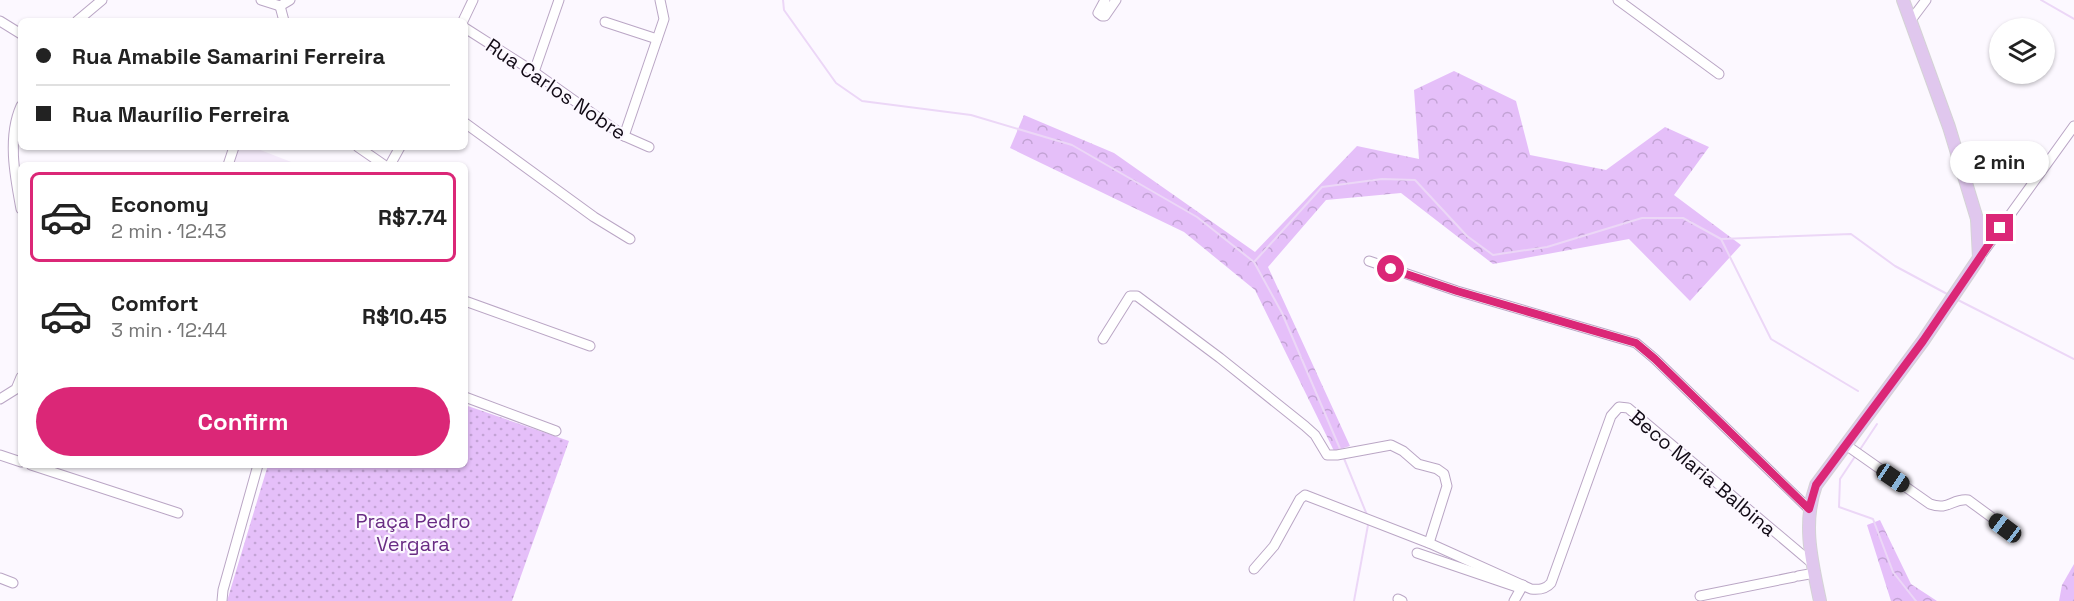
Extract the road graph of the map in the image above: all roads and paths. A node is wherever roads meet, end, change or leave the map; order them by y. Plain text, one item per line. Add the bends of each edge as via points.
1 (102, 0) edge
2 (261, 0) edge
3 (290, 0) edge
4 (473, 0) edge
5 (559, 0) edge
6 (660, 0) edge
7 (1105, 0) edge
8 (1116, 0) edge
9 (1618, 0) edge
10 (1904, 0) edge
11 (1926, 0) edge
12 (280, 6) junction
13 (81, 18) edge
14 (283, 18) edge
15 (464, 18) edge
16 (1911, 20) junction
17 (0, 21) edge
18 (605, 22) dead end
19 (468, 30) edge
20 (18, 32) edge
21 (657, 39) junction
22 (534, 72) junction
23 (1719, 74) dead end
24 (18, 116) edge
25 (468, 125) edge
26 (2074, 126) edge
27 (624, 136) junction
28 (649, 147) dead end
29 (362, 150) edge
30 (380, 162) edge
31 (18, 183) edge
32 (1977, 219) junction
33 (2000, 228) junction
34 (630, 239) dead end
35 (1978, 258) junction
36 (1369, 261) dead end
37 (468, 303) edge
38 (1103, 339) dead end
39 (590, 346) dead end
40 (18, 384) edge
41 (468, 398) edge
42 (0, 399) edge
43 (556, 431) dead end
44 (1846, 445) junction
45 (0, 455) edge
46 (18, 461) edge
47 (40, 468) edge
48 (257, 468) edge
49 (1809, 509) junction
50 (178, 513) dead end
51 (2005, 528) dead end
52 (1429, 543) junction
53 (1417, 553) dead end
54 (1254, 569) dead end
55 (1814, 569) junction
56 (0, 578) edge
57 (13, 583) dead end
58 (1522, 586) junction
59 (1701, 596) dead end
60 (222, 601) edge
61 (1514, 601) edge
62 (1820, 601) edge

1 - 13 street
2 - 12 street
3 - 12 street
4 - 15 street
5 - 22 street
6 - 21 street via 664,16
7 - 8 street via 1098,9 1102,16
9 - 23 street
10 - 16 main road
11 - 16 street
12 - 14 street
16 - 32 main road
17 - 20 street
18 - 21 street
19 - 22 street, Rua Carlos Nobre
21 - 27 street
22 - 27 street, Rua Carlos Nobre
24 - 31 street via 14,148
25 - 34 street
26 - 33 street
27 - 28 street, Rua Carlos Nobre
29 - 30 street
32 - 33 main road via 1985,227
32 - 35 main road
33 - 35 street
35 - 44 main road
36 - 49 street via 1636,343
37 - 39 street
38 - 52 street via 1131,297 1137,297 1305,426 1327,455 1391,445 1418,464 1437,469 1444,474 1447,486
40 - 42 street
41 - 43 street
44 - 49 main road via 1816,485
44 - 51 street via 1930,504 1946,507 1968,500
45 - 46 street
47 - 50 street
48 - 60 street
49 - 55 main road
52 - 54 street, Beco Maria Balbina via 1305,495 1274,546
52 - 58 street, Beco Maria Balbina
53 - 58 street
55 - 58 street, Beco Maria Balbina via 1628,408 1619,407 1611,416 1551,583 1537,590
55 - 59 street via 1796,577
55 - 62 main road
56 - 57 street
58 - 61 street

